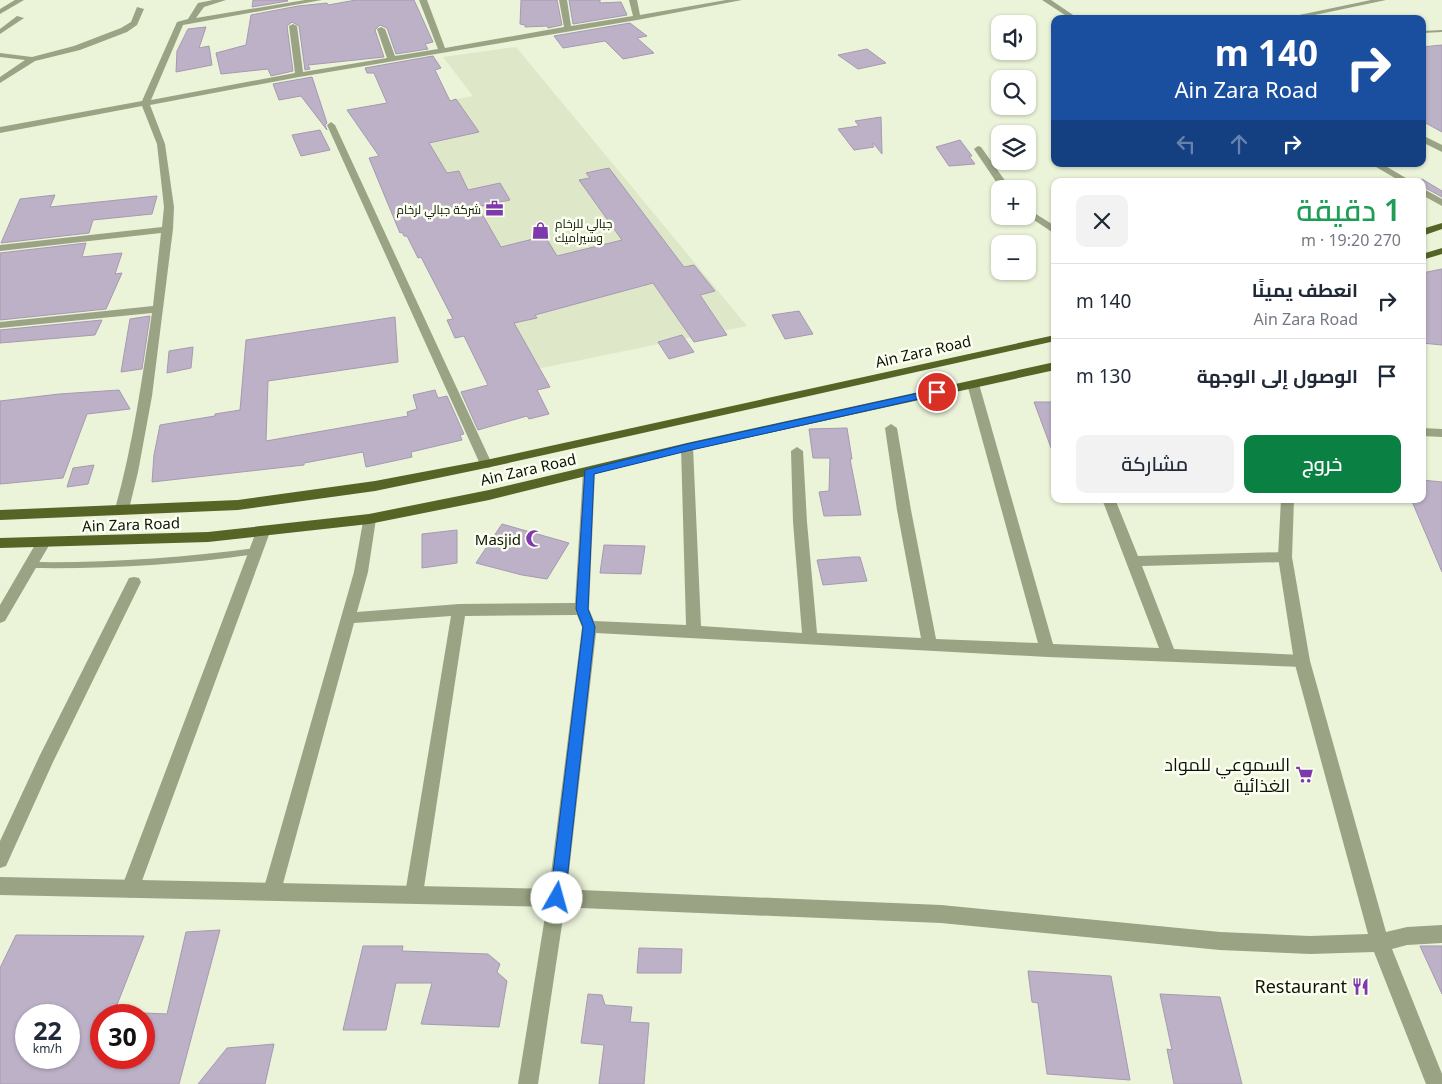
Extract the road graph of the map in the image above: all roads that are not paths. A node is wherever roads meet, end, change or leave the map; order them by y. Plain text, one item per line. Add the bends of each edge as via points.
1 (20, 0) edge
2 (222, 0) edge
3 (318, 0) edge
4 (423, 0) edge
5 (563, 0) edge
6 (633, 0) edge
7 (738, 0) edge
8 (1046, 0) edge
9 (1382, 0) edge
10 (140, 9) dead end
11 (0, 12) edge
12 (1070, 15) edge
13 (1303, 15) edge
14 (20, 18) dead end
15 (637, 18) junction
16 (190, 20) junction
17 (293, 26) dead end
18 (381, 29) dead end
19 (568, 29) junction
20 (1442, 31) edge
21 (0, 32) edge
22 (1426, 32) edge
23 (442, 50) junction
24 (0, 55) edge
25 (32, 58) junction
26 (392, 60) junction
27 (299, 75) junction
28 (0, 81) edge
29 (145, 104) junction
30 (331, 125) dead end
31 (0, 130) edge
32 (1426, 140) edge
33 (978, 149) dead end
34 (1442, 149) edge
35 (1381, 167) edge
36 (1401, 178) edge
37 (1000, 180) edge
38 (1426, 193) edge
39 (1442, 203) edge
40 (1036, 218) edge
41 (1442, 226) edge
42 (1051, 228) edge
43 (168, 229) junction
44 (1426, 231) edge
45 (0, 248) edge
46 (1442, 251) edge
47 (1426, 256) edge
48 (158, 310) junction
49 (0, 324) edge
50 (1051, 339) edge
51 (1051, 367) edge
52 (973, 384) junction
53 (891, 428) dead end
54 (1426, 432) edge
55 (1442, 433) edge
56 (687, 448) junction
57 (797, 451) dead end
58 (486, 464) junction
59 (589, 472) junction
60 (1111, 503) edge
61 (1287, 503) edge
62 (122, 510) junction
63 (0, 515) edge
64 (370, 519) junction
65 (263, 532) junction
66 (44, 542) junction
67 (0, 543) edge
68 (256, 550) junction
69 (1285, 557) junction
70 (1133, 561) junction
71 (32, 565) junction
72 (134, 582) dead end
73 (582, 609) junction
74 (459, 610) junction
75 (0, 617) edge
76 (348, 618) junction
77 (589, 627) junction
78 (694, 631) junction
79 (810, 639) junction
80 (930, 645) junction
81 (1048, 650) junction
82 (1169, 656) junction
83 (1302, 661) junction
84 (0, 860) edge
85 (0, 886) edge
86 (130, 889) junction
87 (272, 891) junction
88 (414, 894) junction
89 (557, 898) junction
90 (1442, 934) edge
91 (1380, 943) junction
92 (528, 1084) edge
93 (1436, 1084) edge

1 - 11 street
2 - 16 street via 201,5
3 - 16 street
4 - 23 street
5 - 19 street
6 - 15 street
7 - 15 street
8 - 12 street
9 - 13 street
10 - 25 street via 134,23 118,33 77,48
14 - 21 street
15 - 19 street
16 - 29 street via 180,24
17 - 27 street
18 - 26 street
19 - 23 street
20 - 22 lane
23 - 26 street
24 - 25 street
25 - 28 street
26 - 27 street
27 - 29 street
29 - 31 street
29 - 43 street via 161,144 169,207
30 - 58 street
32 - 34 street
33 - 37 street
35 - 36 street
38 - 39 street
40 - 42 street
41 - 44 main road
43 - 45 street
43 - 48 street
46 - 47 main road
48 - 49 street
48 - 62 street via 132,472
50 - 58 main road, Ain Zara Road
51 - 52 main road, Ain Zara Road
52 - 56 main road, Ain Zara Road
52 - 81 street
53 - 80 street
54 - 55 street
56 - 59 main road, Ain Zara Road
56 - 78 street
57 - 79 street
58 - 62 main road, Ain Zara Road via 305,497 238,505
59 - 64 main road, Ain Zara Road
59 - 73 street
60 - 70 street
61 - 69 street
62 - 63 main road, Ain Zara Road
64 - 65 main road, Ain Zara Road
64 - 76 street via 361,572
65 - 66 main road, Ain Zara Road
65 - 68 street
66 - 67 main road, Ain Zara Road
66 - 71 street
68 - 71 lane via 157,563
68 - 86 street
69 - 70 street
69 - 83 street
70 - 82 street
71 - 75 street
72 - 84 street
73 - 74 street
73 - 77 street
74 - 76 street
74 - 88 street
76 - 87 street
77 - 78 street
77 - 89 street
78 - 79 street
79 - 80 street
80 - 81 street
81 - 82 street
82 - 83 street
83 - 91 street
85 - 86 street
86 - 87 street
87 - 88 street
88 - 89 street
89 - 91 street via 941,914 1220,941 1310,946
89 - 92 street
90 - 91 street via 1407,936
91 - 93 street

